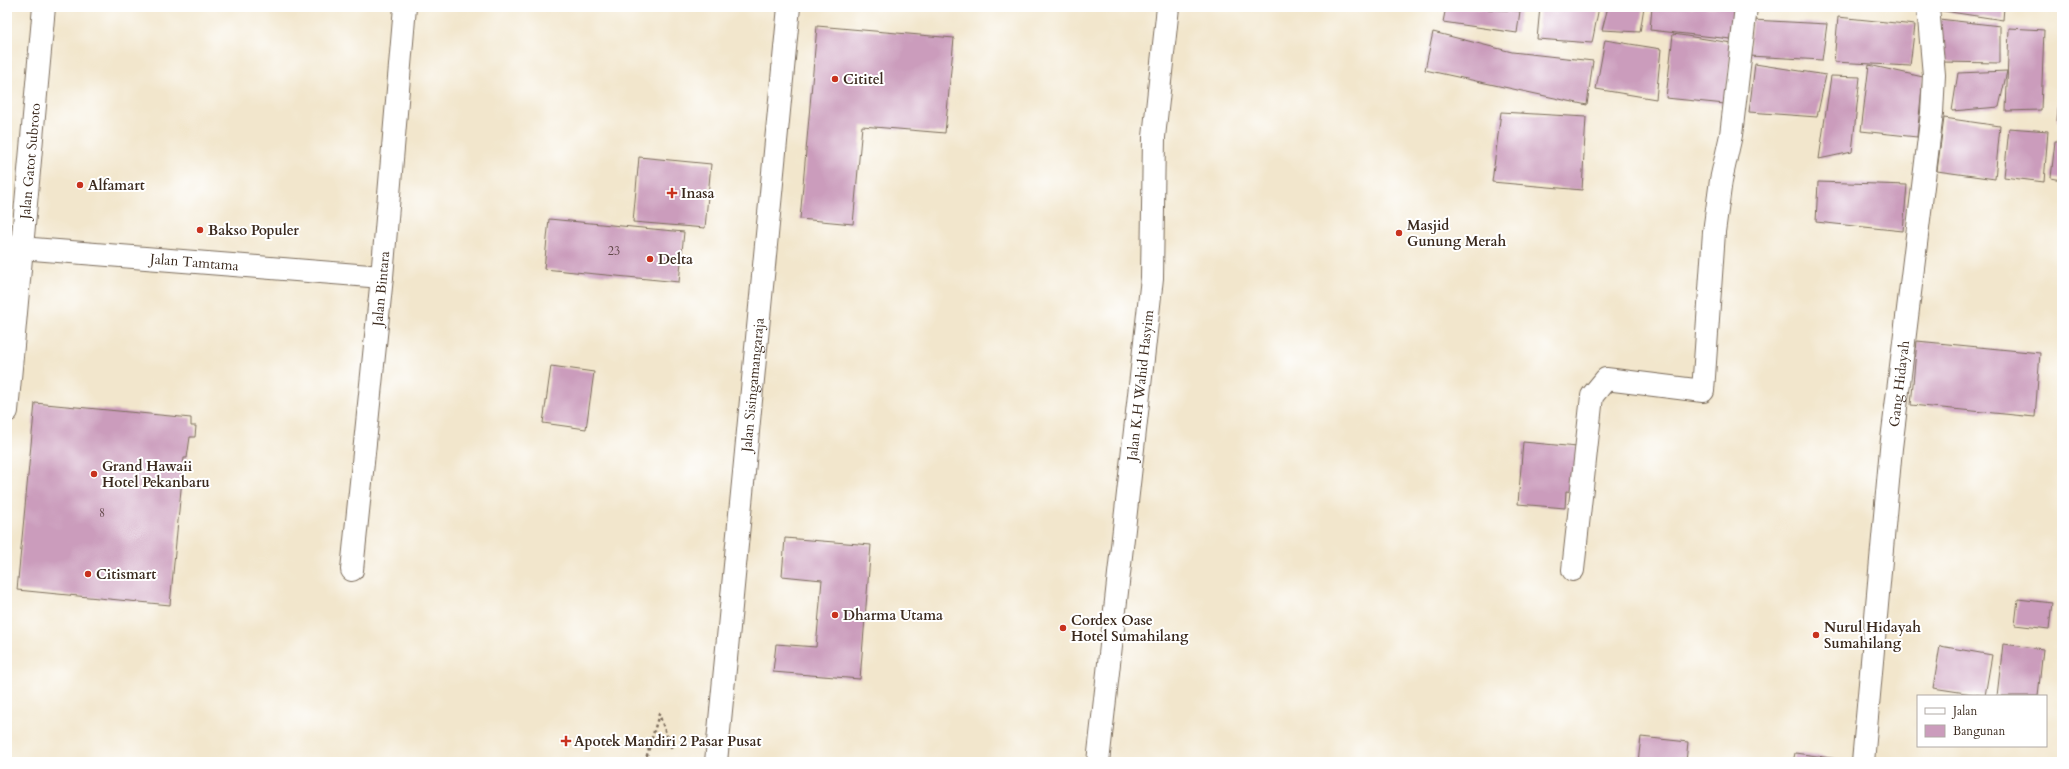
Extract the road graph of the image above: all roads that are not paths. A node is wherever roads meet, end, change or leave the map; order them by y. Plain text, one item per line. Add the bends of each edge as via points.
1 (44, 7) edge
2 (405, 7) edge
3 (789, 7) edge
4 (1168, 7) edge
5 (1746, 7) edge
6 (1928, 7) edge
7 (15, 248) edge
8 (382, 277) junction
9 (7, 411) edge
10 (352, 570) dead end
11 (1573, 570) dead end
12 (716, 762) edge
13 (1098, 762) edge
14 (1863, 762) edge

1 - 7 street, Jalan Gatot Subroto
2 - 8 street, Jalan Bintara
3 - 12 street, Jalan Sisingamangaraja
4 - 13 street, Jalan K.H Wahid Hasyim via 1154,137 1152,278
5 - 11 street via 1731,135 1721,180 1714,232 1703,391 1606,379 1592,396
6 - 14 street, Gang Hidayah via 1934,74 1932,113 1891,448
7 - 8 street, Jalan Tamtama
7 - 9 street, Jalan Gatot Subroto
8 - 10 street, Jalan Bintara

